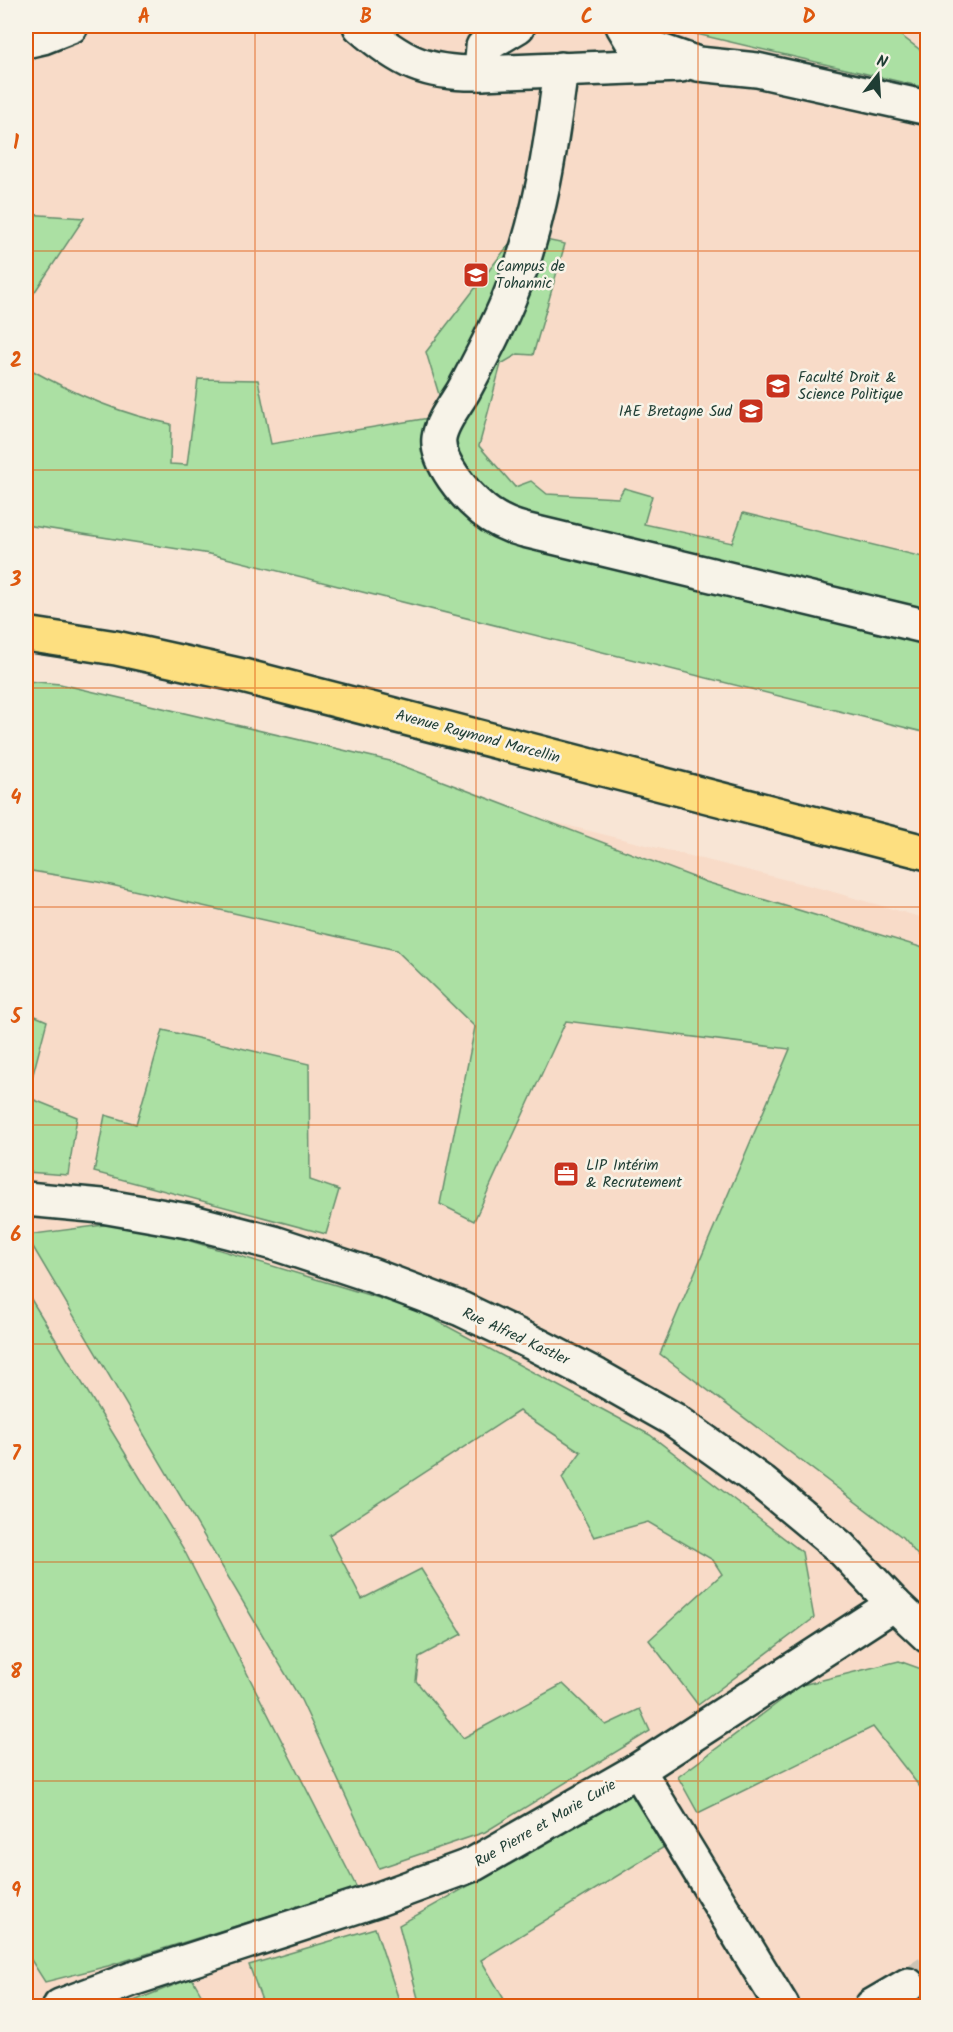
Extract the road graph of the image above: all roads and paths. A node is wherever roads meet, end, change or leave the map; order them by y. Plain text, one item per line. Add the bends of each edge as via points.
1 (71, 26) edge
2 (360, 26) edge
3 (518, 26) edge
4 (623, 26) edge
5 (26, 41) edge
6 (698, 64) junction
7 (561, 69) junction
8 (481, 73) junction
9 (927, 108) edge
10 (927, 627) edge
11 (26, 634) edge
12 (927, 853) edge
13 (26, 1199) edge
14 (894, 1604) junction
15 (927, 1636) edge
16 (638, 1770) junction
17 (908, 1985) tunnel mouth
18 (60, 2007) edge
19 (782, 2007) edge
20 (872, 2007) edge

1 - 5 street
2 - 8 street via 398,56 421,67
3 - 8 street via 483,48
4 - 6 street via 632,40
6 - 7 street
6 - 9 street via 757,70
7 - 8 street
7 - 10 street via 538,215 528,252 489,343 439,439 442,459 449,470 484,511 524,531
11 - 12 main road, Avenue Raymond Marcellin via 116,648 243,676
13 - 14 street, Rue Alfred Kastler via 188,1221 274,1243 461,1309 597,1376 673,1419 760,1481 842,1548
14 - 15 street, Rue Alfred Kastler
14 - 16 street, Rue Pierre et Marie Curie
16 - 18 street, Rue Pierre et Marie Curie via 474,1864
16 - 19 street
17 - 20 street

